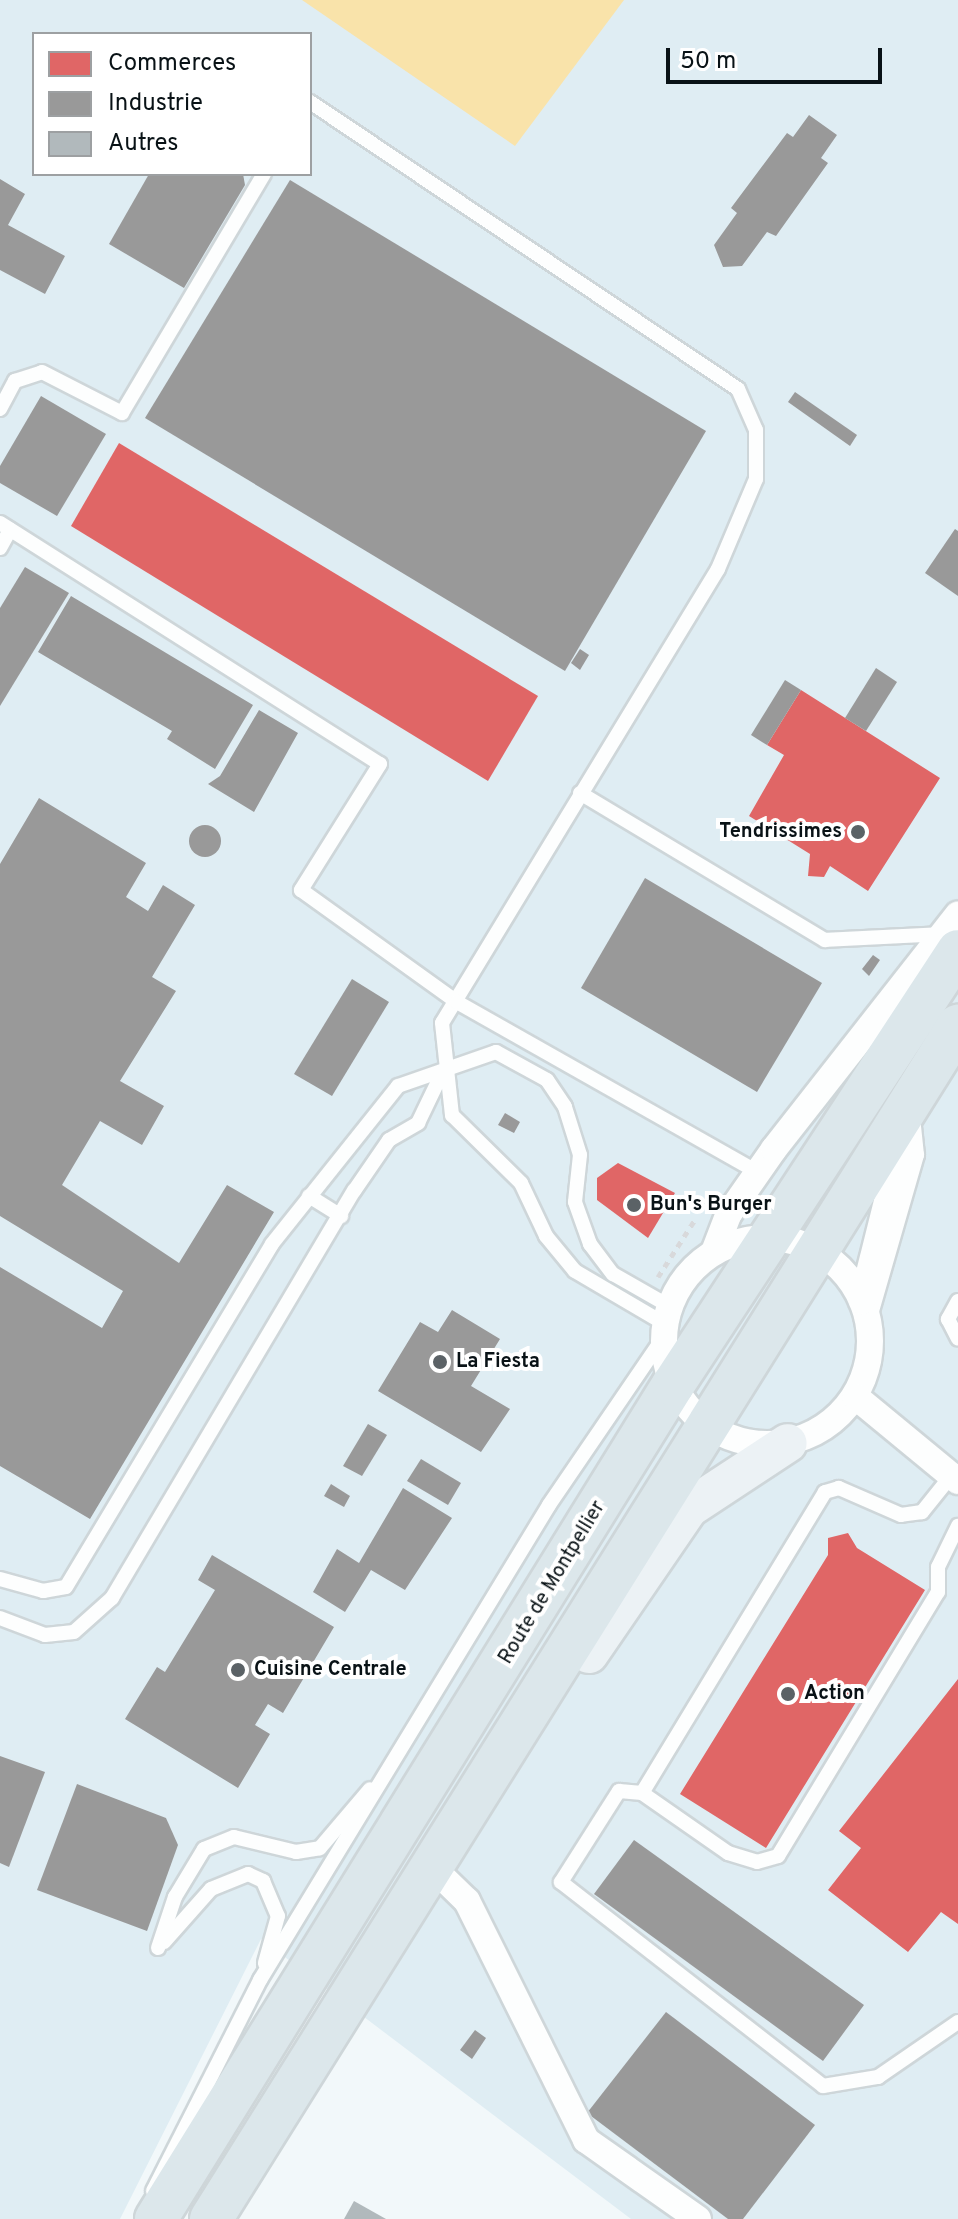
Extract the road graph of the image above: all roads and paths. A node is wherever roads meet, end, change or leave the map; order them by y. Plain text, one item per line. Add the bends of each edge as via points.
1 (312, 103) edge
2 (263, 176) edge
3 (0, 409) edge
4 (5, 527) edge
5 (0, 548) edge
6 (580, 793) junction
7 (953, 933) edge
8 (457, 1002) junction
9 (958, 1026) edge
10 (444, 1071) junction
11 (918, 1098) junction
12 (757, 1172) junction
13 (309, 1196) junction
14 (703, 1206) dead end
15 (341, 1216) junction
16 (769, 1238) junction
17 (818, 1249) junction
18 (714, 1252) junction
19 (958, 1301) edge
20 (866, 1310) junction
21 (662, 1313) junction
22 (958, 1339) edge
23 (673, 1385) junction
24 (856, 1397) junction
25 (706, 1424) junction
26 (788, 1443) junction
27 (956, 1474) edge
28 (958, 1526) edge
29 (0, 1579) edge
30 (0, 1618) edge
31 (394, 1756) junction
32 (482, 1785) junction
33 (642, 1793) junction
34 (431, 1866) junction
35 (260, 1980) junction
36 (958, 2022) edge
37 (145, 2219) edge
38 (156, 2219) edge
39 (211, 2219) edge
40 (698, 2219) edge

1 - 6 lane via 738,389 756,430 756,479 718,569
2 - 3 lane via 122,413 42,372 15,381
4 - 5 lane
4 - 8 lane via 380,764 301,890
6 - 7 lane via 825,940
6 - 8 lane
7 - 12 street
7 - 16 main road, Route de Montpellier
8 - 10 lane via 442,1023
8 - 12 lane
9 - 11 main road
10 - 13 lane via 398,1086
10 - 15 lane via 418,1123 389,1140
10 - 21 lane via 452,1115 521,1183 546,1236 575,1271
10 - 21 lane via 496,1052 547,1080 580,1155 575,1202 590,1244 613,1274
11 - 17 main road
11 - 20 street via 885,1190
12 - 18 street
13 - 15 lane
13 - 29 lane via 272,1244 66,1587 43,1591
14 - 21 path
15 - 30 lane via 112,1598 74,1632 45,1635
16 - 17 street
16 - 18 street
16 - 23 main road, Route de Montpellier
17 - 20 street via 853,1281
17 - 25 main road
18 - 21 street
19 - 22 lane via 948,1319
20 - 24 street via 871,1359
21 - 23 street
21 - 31 lane
23 - 25 street
23 - 38 main road, Route de Montpellier
24 - 26 street via 827,1427
24 - 27 street
25 - 26 street via 746,1443
25 - 32 main road
26 - 32 street via 689,1508 525,1753
27 - 33 lane via 922,1512 901,1515 839,1488 825,1492
28 - 33 lane via 938,1567 938,1592 778,1856 757,1862 728,1853
31 - 35 lane
31 - 35 lane via 320,1848 296,1852 234,1837 204,1849 158,1948 211,1889 248,1874 263,1881 278,1916
32 - 34 main road
33 - 36 lane via 619,1791 561,1882 823,2086 878,2077
34 - 39 main road
34 - 40 street via 467,1901 586,2140
35 - 37 lane via 162,2163

